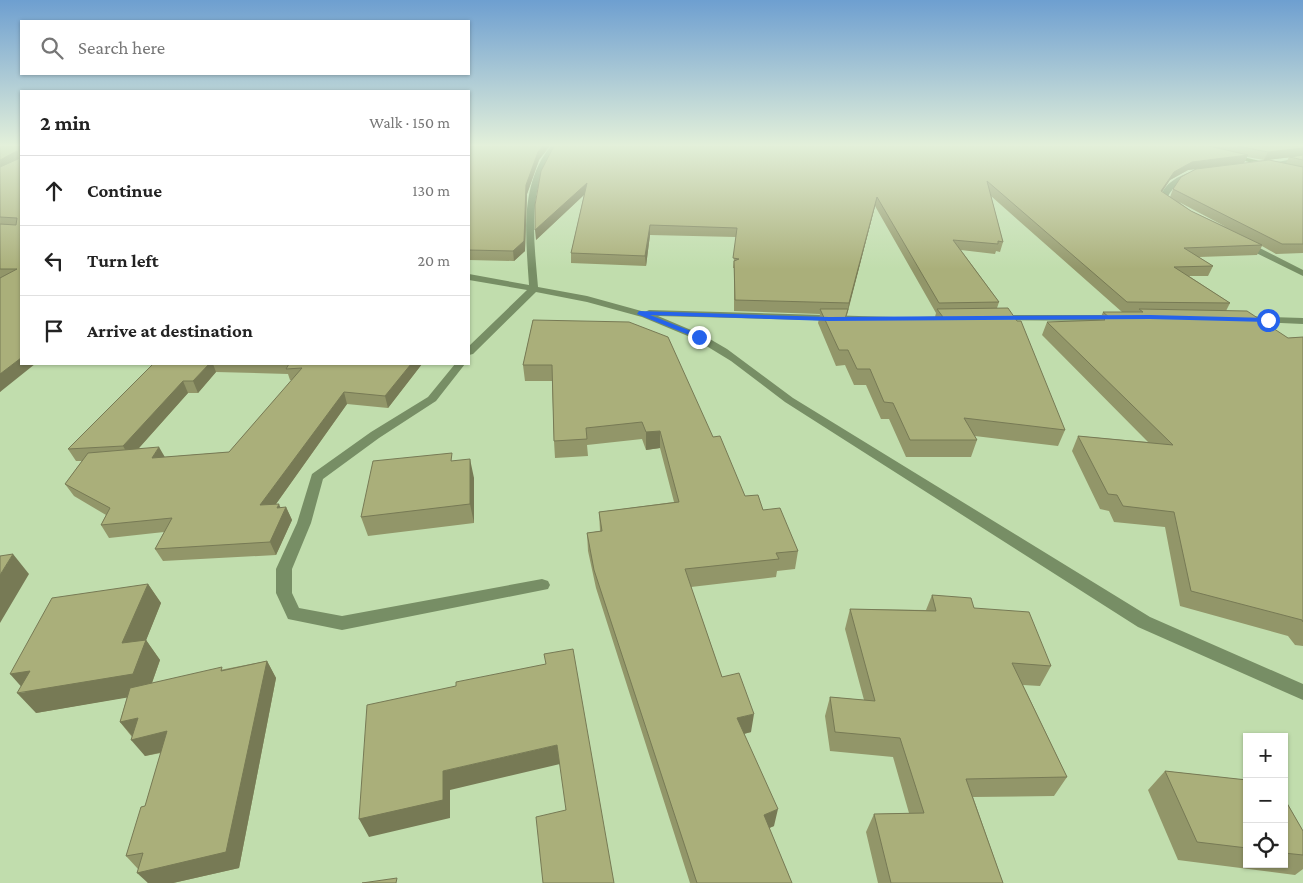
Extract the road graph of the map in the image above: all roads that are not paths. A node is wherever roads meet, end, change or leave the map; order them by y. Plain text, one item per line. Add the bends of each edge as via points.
1 (535, 187) edge
2 (1170, 187) edge
3 (1177, 208) edge
4 (1234, 238) edge
5 (1303, 273) edge
6 (470, 277) edge
7 (534, 289) junction
8 (639, 312) junction
9 (986, 318) edge
10 (1131, 318) edge
11 (906, 319) edge
12 (1228, 319) edge
13 (1303, 321) edge
14 (470, 351) edge
15 (459, 365) edge
16 (542, 585) dead end
17 (1303, 692) edge

1 - 7 street via 529,226
2 - 3 street via 1163,199
4 - 5 street
6 - 7 street
7 - 8 street
7 - 14 street
8 - 11 street
8 - 17 street via 699,337 744,364 789,400 1144,622
9 - 10 street
12 - 13 street
15 - 16 street via 432,399 317,477 304,522 284,569 284,593 294,614 342,623

